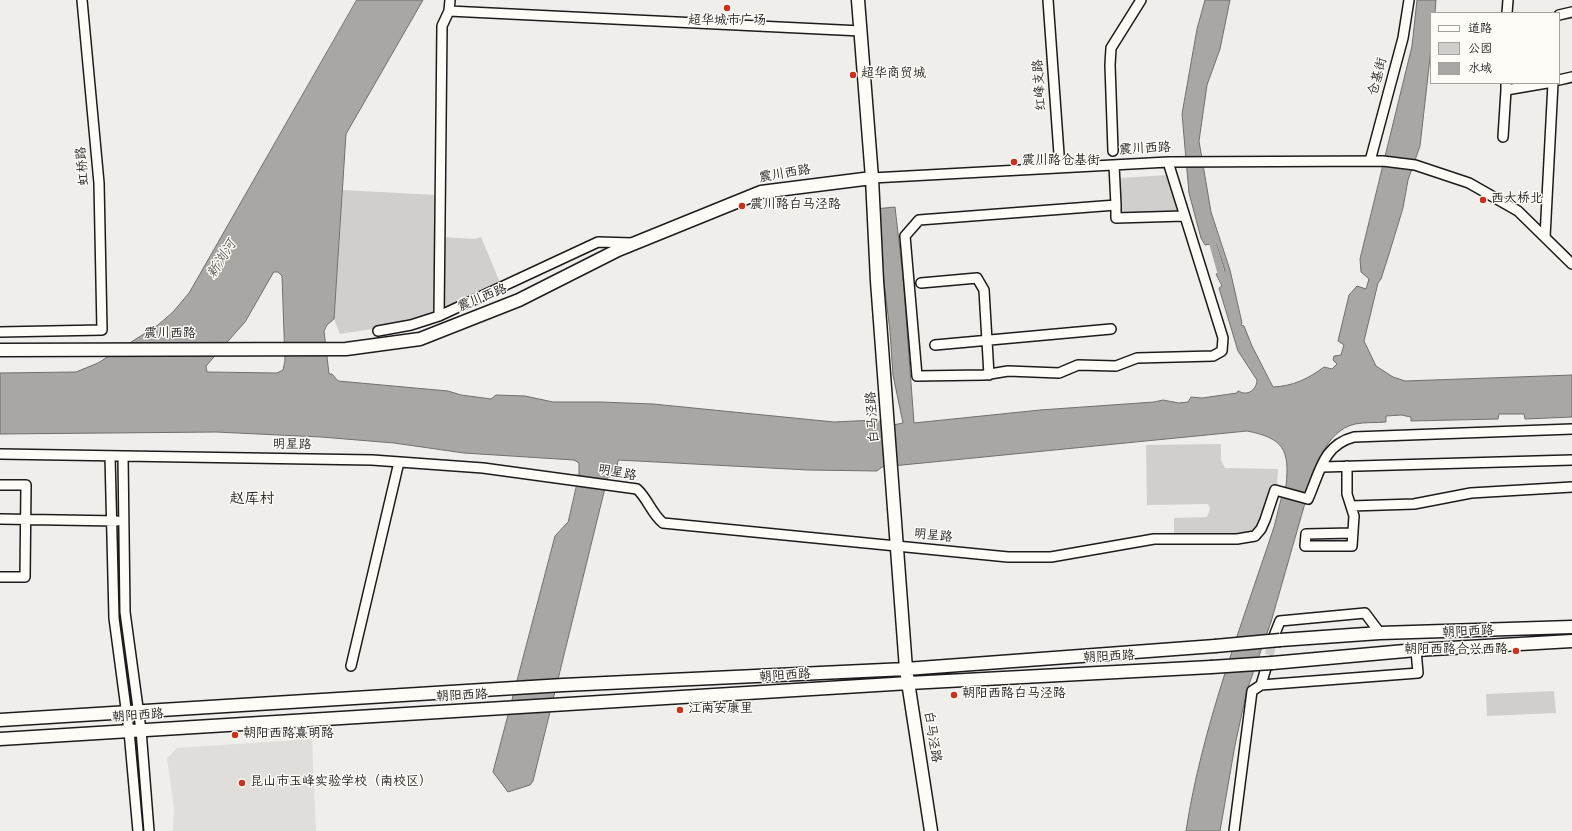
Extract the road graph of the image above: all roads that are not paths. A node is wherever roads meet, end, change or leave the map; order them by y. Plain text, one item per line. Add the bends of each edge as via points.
1 (82, 0) edge
2 (450, 0) edge
3 (858, 0) edge
4 (1048, 0) edge
5 (1141, 0) edge
6 (1409, 0) edge
7 (1508, 0) edge
8 (449, 11) junction
9 (1507, 12) edge
10 (1572, 12) edge
11 (1560, 15) edge
12 (861, 30) junction
13 (1572, 77) edge
14 (1560, 80) edge
15 (1533, 84) edge
16 (1553, 84) edge
17 (1506, 86) edge
18 (1502, 137) dead end
19 (1113, 151) dead end
20 (1370, 161) junction
21 (1168, 162) junction
22 (1114, 165) junction
23 (1060, 168) junction
24 (872, 178) junction
25 (1116, 205) junction
26 (1184, 216) junction
27 (1545, 237) junction
28 (635, 243) junction
29 (1572, 264) edge
30 (921, 283) dead end
31 (439, 316) junction
32 (1111, 329) dead end
33 (378, 330) dead end
34 (0, 332) edge
35 (987, 340) junction
36 (935, 345) dead end
37 (0, 350) edge
38 (989, 375) junction
39 (1572, 429) edge
40 (0, 454) edge
41 (110, 456) junction
42 (123, 456) junction
43 (1572, 460) edge
44 (399, 462) junction
45 (1347, 466) junction
46 (1322, 467) junction
47 (0, 485) edge
48 (1572, 487) edge
49 (1350, 506) junction
50 (26, 518) junction
51 (0, 519) edge
52 (112, 521) junction
53 (124, 521) junction
54 (1353, 533) junction
55 (898, 546) junction
56 (0, 577) edge
57 (1572, 627) edge
58 (1380, 633) junction
59 (1277, 638) junction
60 (1572, 641) edge
61 (1416, 650) junction
62 (1269, 665) junction
63 (351, 666) dead end
64 (906, 668) junction
65 (909, 682) junction
66 (1261, 685) junction
67 (133, 712) junction
68 (0, 720) edge
69 (135, 731) junction
70 (0, 739) edge
71 (138, 831) edge
72 (149, 831) edge
73 (931, 831) edge
74 (1234, 831) edge

1 - 34 street, 虹桥路 via 99,183 102,330
2 - 8 street
3 - 12 main road, 白马泾路
4 - 23 street, 红峰支路
5 - 19 street via 1111,48
6 - 20 street, 仓基街 via 1403,38
7 - 9 street
8 - 12 street
8 - 31 street via 442,26
10 - 11 street
12 - 24 main road, 白马泾路
13 - 14 street
15 - 17 street
16 - 27 street
17 - 18 street
20 - 21 street, 震川西路
20 - 27 street, 震川西路 via 1415,165 1469,183 1518,211
21 - 22 street, 震川西路
21 - 26 street
22 - 23 street, 震川西路
22 - 25 street
23 - 24 street, 震川西路
24 - 28 main road, 震川西路 via 761,192
24 - 55 main road, 白马泾路 via 877,281
25 - 26 street via 1116,218
25 - 38 street via 918,220 913,225 905,236 917,376
26 - 38 street via 1223,338 1222,351 1213,356 1138,358 1116,366 1078,365 1059,373 1008,371
27 - 29 street, 震川西路
28 - 31 street via 598,242
28 - 37 main road, 震川西路 via 519,300 420,339 346,349
30 - 35 street via 977,278 984,290
31 - 33 street via 411,325
32 - 35 street
35 - 36 street
35 - 38 street
39 - 46 street via 1354,437 1336,444 1328,452
40 - 41 street, 明星路
41 - 42 street, 明星路
41 - 52 street
42 - 44 street, 明星路
42 - 53 street
43 - 45 street
44 - 55 street, 明星路 via 483,468 622,486 637,490 643,495 654,516 663,523
44 - 63 street
45 - 46 street
45 - 49 street via 1347,494
46 - 55 street, 明星路 via 1308,499 1275,490 1261,529 1255,536 1238,539 1154,539 1051,557 1008,557
47 - 50 street via 26,485
48 - 49 street via 1471,493 1414,504
49 - 54 street via 1354,516
50 - 51 street
50 - 52 street
50 - 56 street via 25,577
52 - 53 street
52 - 67 street via 114,618
53 - 67 street via 126,612
54 - 54 street via 1352,546 1305,546 1306,534
55 - 64 main road, 白马泾路
57 - 58 main road, 朝阳西路
58 - 59 main road, 朝阳西路
58 - 59 street via 1365,613 1280,621
59 - 64 main road, 朝阳西路, bridge via 1215,646
60 - 61 main road, 朝阳西路
61 - 62 main road, 朝阳西路
61 - 66 street via 1418,674
62 - 65 main road, 朝阳西路, bridge
62 - 66 street
64 - 65 main road, 白马泾路
64 - 67 main road, 朝阳西路
65 - 69 main road, 朝阳西路
65 - 73 main road, 白马泾路
66 - 74 street via 1252,690
67 - 68 main road, 朝阳西路
67 - 69 street
69 - 70 main road, 朝阳西路
69 - 71 street
69 - 72 street

